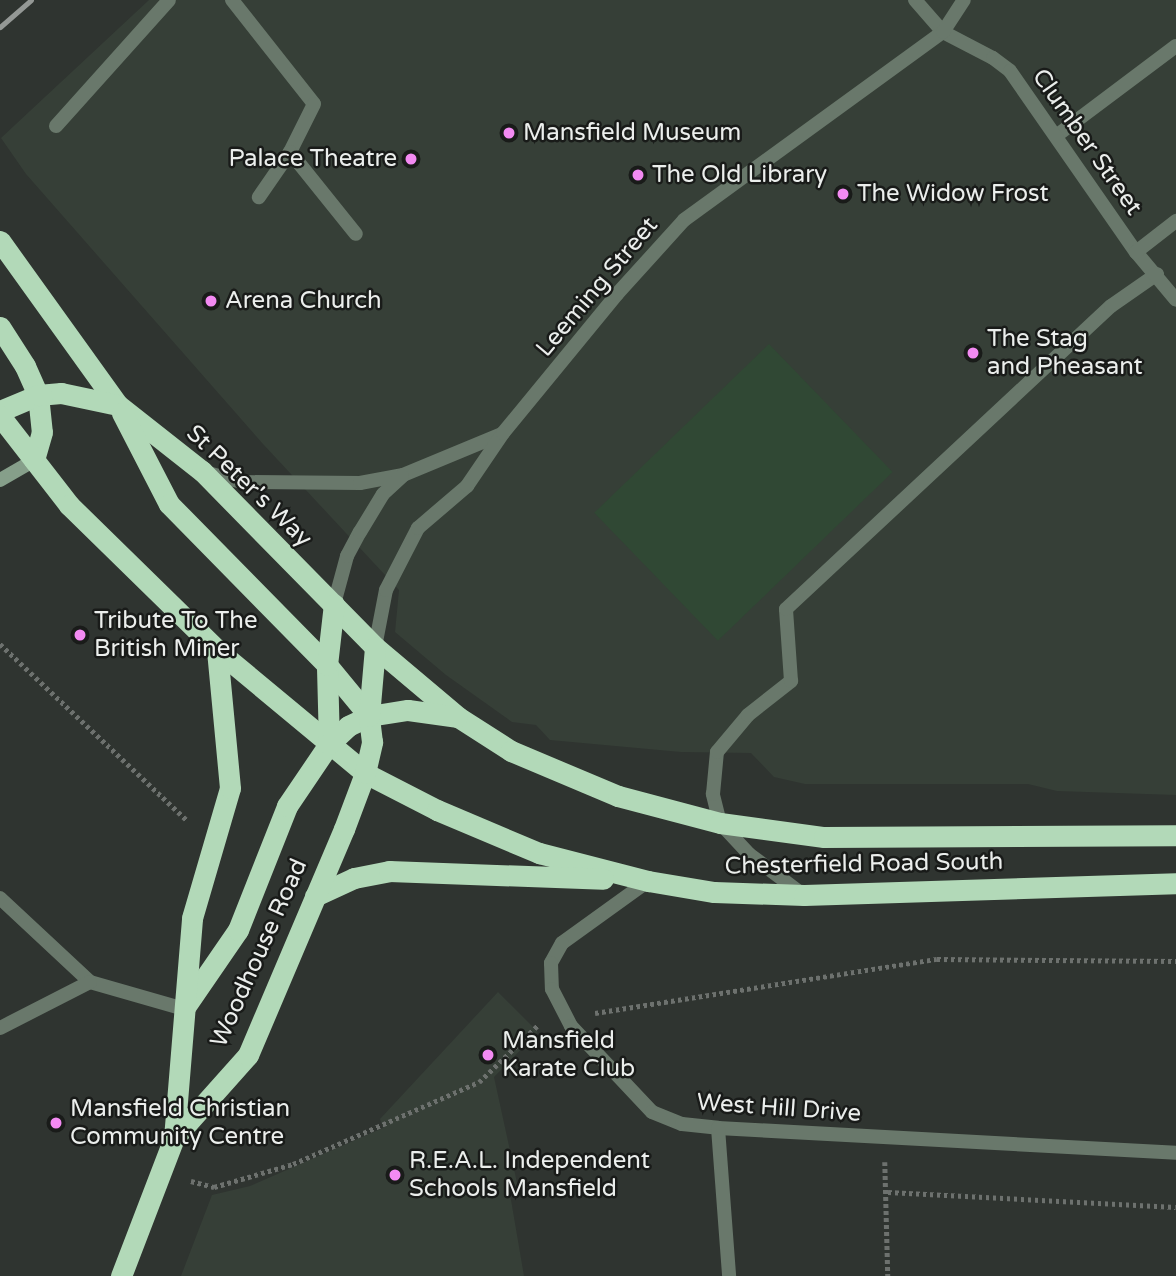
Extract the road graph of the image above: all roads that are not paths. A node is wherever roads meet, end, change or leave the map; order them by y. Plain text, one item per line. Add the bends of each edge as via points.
1 (169, 0) edge
2 (232, 0) edge
3 (915, 0) edge
4 (964, 0) edge
5 (943, 32) junction
6 (1176, 46) edge
7 (56, 126) dead end
8 (1056, 136) junction
9 (290, 152) junction
10 (260, 197) dead end
11 (1176, 222) edge
12 (356, 234) dead end
13 (0, 241) edge
14 (1136, 252) junction
15 (1157, 274) junction
16 (1176, 300) edge
17 (0, 327) edge
18 (38, 395) junction
19 (118, 405) junction
20 (0, 414) edge
21 (503, 433) junction
22 (34, 460) junction
23 (202, 471) junction
24 (403, 475) junction
25 (0, 481) edge
26 (334, 604) junction
27 (374, 647) junction
28 (217, 650) junction
29 (327, 664) junction
30 (369, 716) junction
31 (458, 717) junction
32 (494, 740) joint
33 (329, 744) junction
34 (365, 773) junction
35 (720, 823) junction
36 (1176, 835) edge
37 (648, 881) junction
38 (1176, 883) edge
39 (804, 895) junction
40 (314, 897) junction
41 (0, 898) edge
42 (90, 982) junction
43 (184, 1009) junction
44 (0, 1028) edge
45 (718, 1128) junction
46 (174, 1138) junction
47 (1176, 1153) edge
48 (121, 1276) edge
49 (729, 1276) edge

1 - 7 street
2 - 9 street via 314,104
3 - 5 street
4 - 5 street, Leeming Street
5 - 8 street, Clumber Street via 1010,71
5 - 21 street, Leeming Street via 684,220
6 - 8 street
8 - 14 street, Clumber Street
9 - 10 street
9 - 12 street
11 - 14 street
13 - 19 highway, St Peter's Way
14 - 15 street, Clumber Street
15 - 16 street, Clumber Street
15 - 35 street via 1111,306 786,609 791,681 748,715 717,752 713,794
17 - 18 highway
18 - 19 highway via 61,393
18 - 20 highway
18 - 22 highway via 42,432
19 - 23 highway, St Peter's Way
19 - 29 highway via 169,504
20 - 22 highway
21 - 24 street, Leeming Street
21 - 27 street, Leeming Street via 467,486 418,528 386,590
22 - 25 main road
22 - 28 highway via 69,505
23 - 24 street, Leeming Street via 241,482 316,484 360,483
23 - 26 highway, St Peter's Way
24 - 26 street, Leeming Street via 383,494 354,544
26 - 27 highway, St Peter's Way
26 - 29 highway
27 - 30 highway, Woodhouse Road
27 - 31 highway, St Peter's Way
28 - 33 highway
28 - 43 highway via 230,788 192,918
29 - 30 highway
29 - 33 highway
30 - 31 highway via 408,710
30 - 33 highway, Woodhouse Road via 348,726
30 - 34 highway, Woodhouse Road via 372,742
31 - 32 highway, St Peter's Way
32 - 35 highway, Chesterfield Road South via 618,796
33 - 34 highway
33 - 43 highway, Woodhouse Road via 287,806 238,930
34 - 37 highway, Chesterfield Road South via 437,810 539,853
34 - 40 highway, Woodhouse Road
35 - 36 highway, Chesterfield Road South via 824,837
35 - 39 street via 749,854
37 - 39 highway, Chesterfield Road South via 714,892
37 - 40 highway via 384,871 354,878
37 - 45 street, West Hill Drive via 562,943 551,963 552,989 571,1026 652,1112 682,1124
38 - 39 highway, Chesterfield Road South
40 - 46 highway, Woodhouse Road via 248,1055
41 - 42 street
42 - 43 street
42 - 44 street
43 - 46 highway, Woodhouse Road
45 - 47 street, West Hill Drive
45 - 49 street
46 - 48 highway, Woodhouse Road

